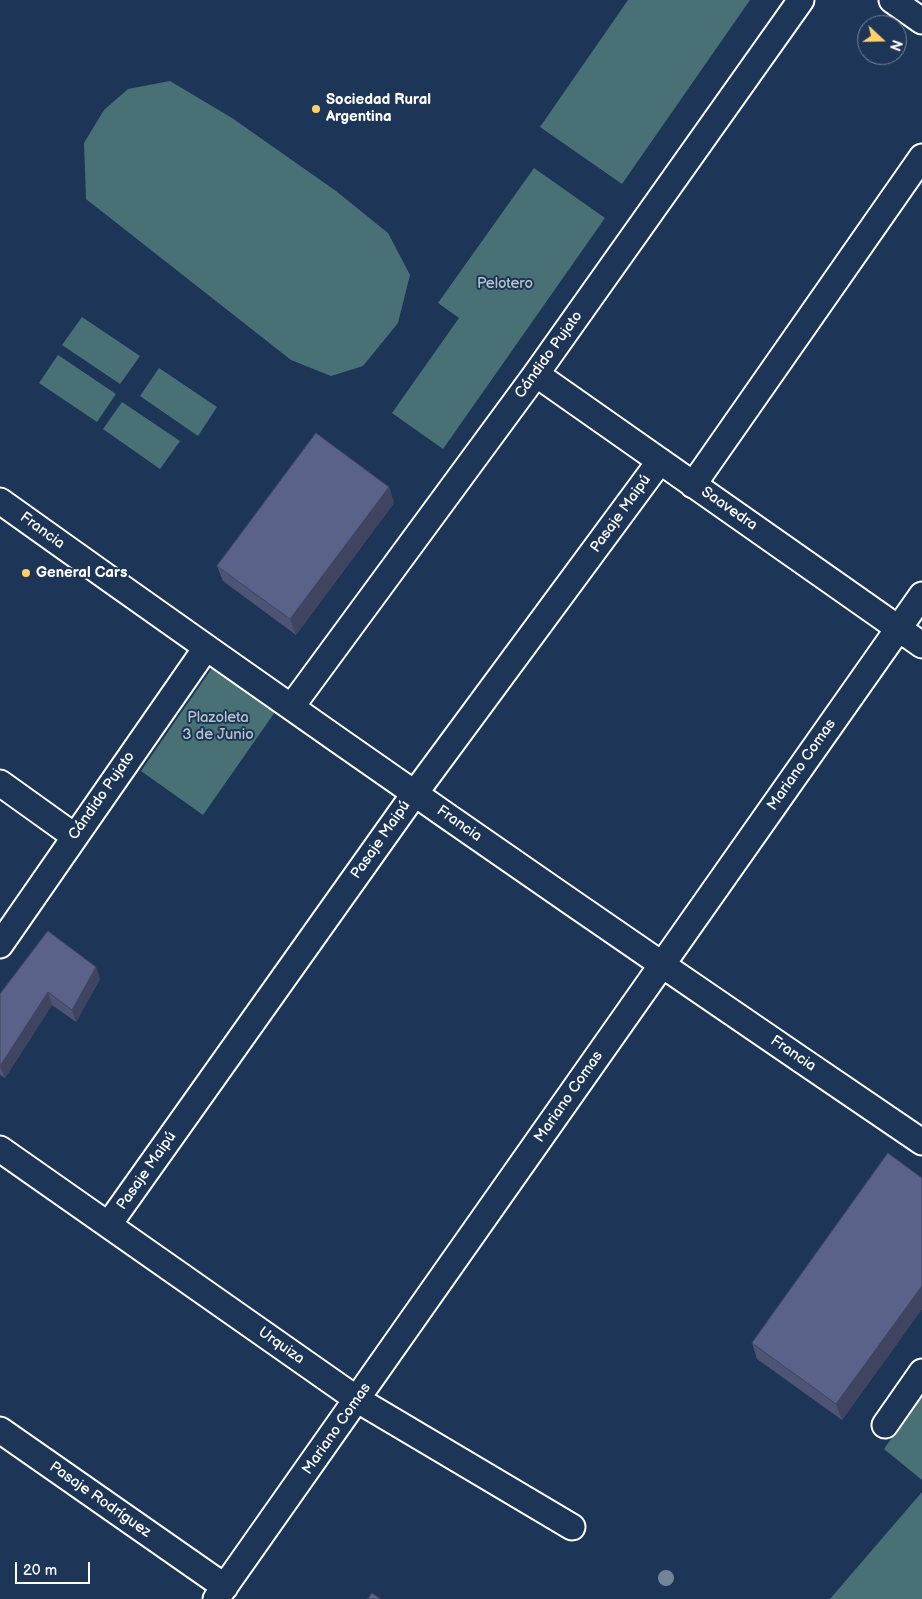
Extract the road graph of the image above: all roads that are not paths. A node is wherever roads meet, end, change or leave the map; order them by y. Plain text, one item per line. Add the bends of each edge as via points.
1 (801, 0) edge
2 (892, 0) edge
3 (922, 21) edge
4 (922, 157) edge
5 (536, 374) junction
6 (660, 461) junction
7 (693, 484) junction
8 (0, 501) edge
9 (922, 595) edge
10 (899, 628) junction
11 (922, 644) edge
12 (206, 648) junction
13 (292, 706) junction
14 (0, 783) edge
15 (415, 793) junction
16 (74, 836) junction
17 (0, 945) edge
18 (661, 964) junction
19 (922, 1142) edge
20 (0, 1149) edge
21 (109, 1224) junction
22 (922, 1372) edge
23 (358, 1400) junction
24 (885, 1425) dead end
25 (0, 1430) edge
26 (572, 1527) dead end
27 (221, 1593) edge

1 - 5 street, Cándido Pujato
2 - 3 street
4 - 7 street
5 - 6 street, Saavedra
5 - 13 street, Cándido Pujato
6 - 7 street, Saavedra
6 - 15 street, Pasaje Maipú
7 - 10 street, Saavedra
8 - 12 street, Francia
9 - 10 street, Mariano Comas
10 - 11 street, Saavedra
10 - 18 street, Mariano Comas
12 - 13 street, Francia
12 - 16 street, Cándido Pujato
13 - 15 street, Francia
14 - 16 street
15 - 18 street, Francia
15 - 21 street, Pasaje Maipú
16 - 17 street, Cándido Pujato
18 - 19 street, Francia
18 - 23 street, Mariano Comas
20 - 21 street, Urquiza
21 - 23 street, Urquiza
22 - 24 street
23 - 26 street, Urquiza
23 - 27 street, Mariano Comas
25 - 27 street, Pasaje Rodríguez

